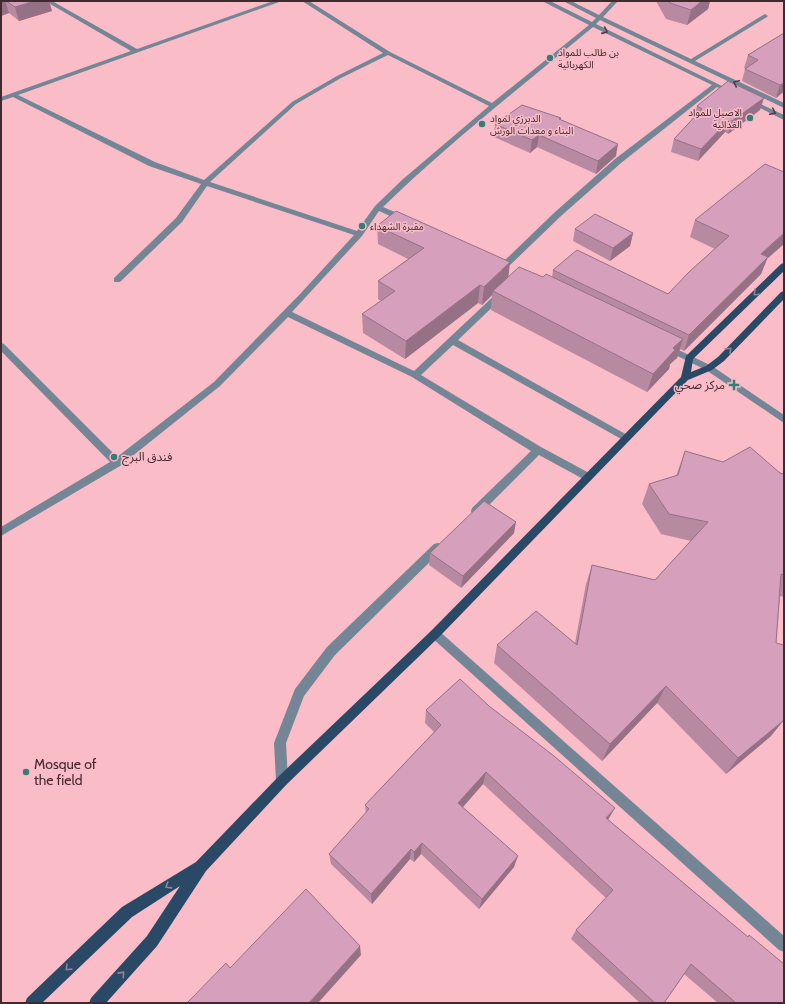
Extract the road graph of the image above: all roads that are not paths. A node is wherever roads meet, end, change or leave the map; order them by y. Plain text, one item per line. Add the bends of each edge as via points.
1 (48, 1) edge
2 (279, 1) edge
3 (305, 1) edge
4 (545, 1) edge
5 (566, 1) edge
6 (615, 1) edge
7 (765, 16) dead end
8 (598, 18) junction
9 (592, 25) junction
10 (136, 51) junction
11 (388, 54) junction
12 (691, 62) junction
13 (716, 85) junction
14 (730, 91) edge
15 (15, 96) junction
16 (743, 98) edge
17 (1, 99) edge
18 (493, 106) junction
19 (784, 106) edge
20 (784, 118) edge
21 (205, 183) junction
22 (378, 208) junction
23 (409, 221) edge
24 (359, 234) junction
25 (784, 266) edge
26 (514, 272) edge
27 (117, 280) dead end
28 (509, 286) edge
29 (784, 294) edge
30 (287, 313) junction
31 (451, 340) junction
32 (661, 344) edge
33 (1, 346) edge
34 (689, 358) junction
35 (709, 368) junction
36 (415, 375) junction
37 (685, 378) junction
38 (784, 420) edge
39 (626, 438) junction
40 (538, 450) junction
41 (117, 462) junction
42 (588, 477) junction
43 (465, 520) edge
44 (1, 532) edge
45 (449, 537) edge
46 (435, 634) junction
47 (282, 781) junction
48 (201, 866) junction
49 (784, 945) edge
50 (32, 1003) edge
51 (96, 1003) edge

1 - 10 street
2 - 10 street
3 - 11 street
4 - 9 street
5 - 8 street
6 - 8 street
7 - 12 street
8 - 9 street
8 - 12 street
9 -> 13 street
9 - 18 street
10 - 15 street
11 - 18 street
11 - 21 street via 338,77 294,104
19 -> 12 street
13 - 14 street
13 - 26 street via 618,161 500,265
15 - 17 street
15 - 21 street via 152,164
16 -> 20 street
18 - 22 street
21 - 24 street
21 - 27 street via 179,220
22 - 23 street
22 - 24 street
24 - 30 street
25 -> 34 main road
28 - 31 street
35 -> 29 main road
30 - 36 street
30 - 41 street via 217,384
31 - 36 street
31 - 39 street
32 - 34 street
33 - 41 street
34 - 35 street
34 - 37 main road
35 - 37 main road
35 - 38 street
36 - 40 street
37 - 39 main road
39 - 42 main road
40 - 42 street
40 - 43 street
41 - 44 street
42 - 46 main road
45 - 47 street via 331,651 299,693 280,743
46 - 47 main road
46 - 49 street
47 - 48 main road
48 -> 50 main road via 127,912
51 -> 48 main road via 152,940

